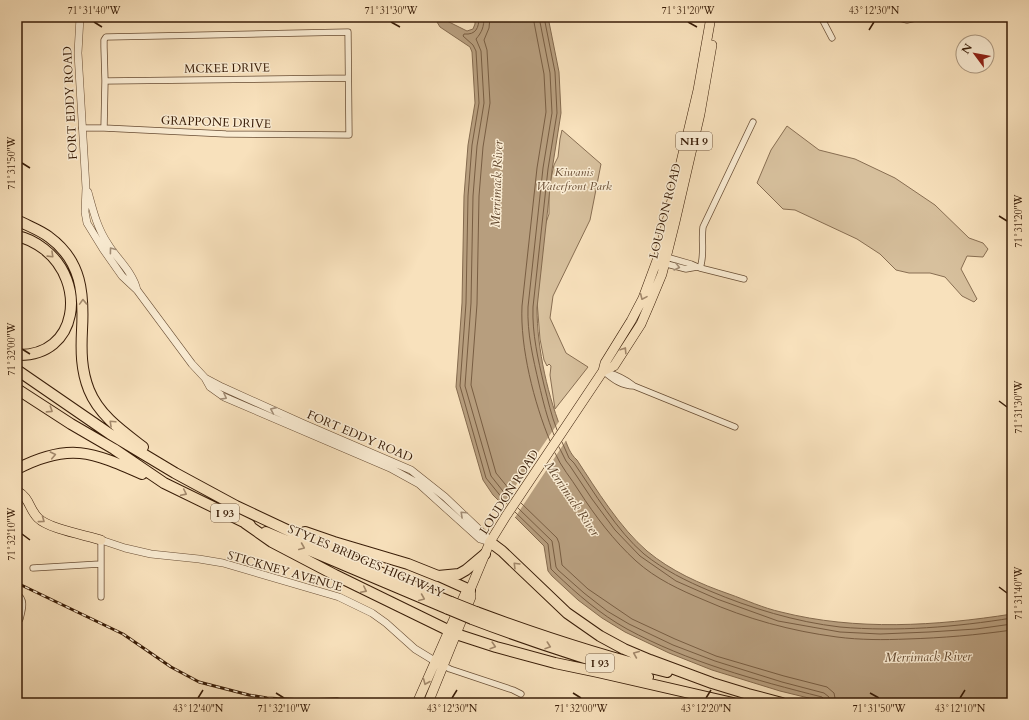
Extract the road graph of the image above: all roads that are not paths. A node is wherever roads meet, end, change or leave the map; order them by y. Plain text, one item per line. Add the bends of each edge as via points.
1 (80, 17) edge
2 (711, 17) edge
3 (717, 17) edge
4 (821, 17) edge
5 (896, 17) edge
6 (920, 17) edge
7 (832, 38) dead end
8 (348, 78) junction
9 (106, 81) junction
10 (753, 122) dead end
11 (82, 128) junction
12 (104, 128) junction
13 (17, 220) edge
14 (17, 236) edge
15 (662, 259) junction
16 (699, 268) junction
17 (744, 279) dead end
18 (17, 355) edge
19 (17, 370) edge
20 (603, 371) junction
21 (17, 389) edge
22 (735, 427) dead end
23 (17, 469) edge
24 (175, 473) junction
25 (164, 483) junction
26 (17, 491) edge
27 (236, 506) junction
28 (245, 523) junction
29 (101, 540) junction
30 (490, 542) junction
31 (485, 554) junction
32 (100, 564) junction
33 (33, 568) dead end
34 (438, 576) junction
35 (470, 590) junction
36 (17, 594) edge
37 (101, 597) dead end
38 (450, 606) junction
39 (474, 615) junction
40 (20, 619) dead end
41 (452, 632) junction
42 (435, 661) junction
43 (444, 666) junction
44 (712, 683) junction
45 (522, 694) dead end
46 (417, 703) edge
47 (428, 703) edge
48 (732, 703) edge
49 (782, 703) edge

1 - 11 street, FORT EDDY ROAD via 78,48
2 - 15 main road, LOUDON ROAD / NH 9
3 - 15 main road, LOUDON ROAD / NH 9 via 700,114 675,222
4 - 7 street
5 - 6 street via 907,20
8 - 9 street, MCKEE DRIVE
8 - 9 street via 348,32 106,37
8 - 12 street, GRAPPONE DRIVE via 349,135 226,134
9 - 12 street
10 - 16 street via 703,227 704,256
11 - 12 street, GRAPPONE DRIVE
11 - 30 street, FORT EDDY ROAD via 87,223 122,276 136,290 205,378 411,470 445,497
24 -> 13 highway via 109,420 93,399 82,368 83,298 76,270 57,244 43,233
14 -> 18 highway via 39,245 56,260 67,278 72,299 69,321 58,339 36,353
15 - 16 street via 686,269
15 - 20 main road, LOUDON ROAD / NH 9 via 650,304 641,324 614,366
16 - 17 street
19 - 24 highway, STYLES BRIDGES HIGHWAY / I 93 via 110,434
20 - 22 street via 625,386 634,386
20 - 30 main road, LOUDON ROAD / NH 9
21 -> 25 highway, STYLES BRIDGES HIGHWAY / I 93
23 -> 25 highway via 39,458 55,454 82,453 108,459
24 - 27 highway, STYLES BRIDGES HIGHWAY / I 93
25 -> 28 highway, STYLES BRIDGES HIGHWAY / I 93
26 -> 29 main road via 27,498 42,521
27 - 34 highway
27 - 38 highway, STYLES BRIDGES HIGHWAY / I 93
28 -> 38 highway, STYLES BRIDGES HIGHWAY / I 93
28 -> 41 highway via 272,542
29 - 32 street
29 - 42 street, STICKNEY AVENUE via 151,554 223,563 338,597 372,613 415,649
30 - 31 main road, LOUDON ROAD / NH 9
44 -> 30 highway via 624,649 588,628 567,613 502,550
31 - 34 highway via 459,574
31 - 35 main road, LOUDON ROAD / NH 9
32 - 33 street
32 - 37 street
34 - 35 highway
35 - 41 main road, LOUDON ROAD / NH 9 via 471,597
36 - 40 street via 23,603
38 - 39 highway, STYLES BRIDGES HIGHWAY / I 93, bridge
39 - 44 highway, STYLES BRIDGES HIGHWAY / I 93 via 595,653
39 -> 48 highway, STYLES BRIDGES HIGHWAY / I 93 via 512,634
41 - 42 main road, LOUDON ROAD / NH 9
41 - 43 main road, LOUDON ROAD / NH 9
41 -> 48 highway via 555,663
42 - 43 street, STICKNEY AVENUE
42 -> 46 main road, LOUDON ROAD / NH 9
43 - 45 street
43 - 47 main road, LOUDON ROAD / NH 9
44 - 49 highway, I 93

